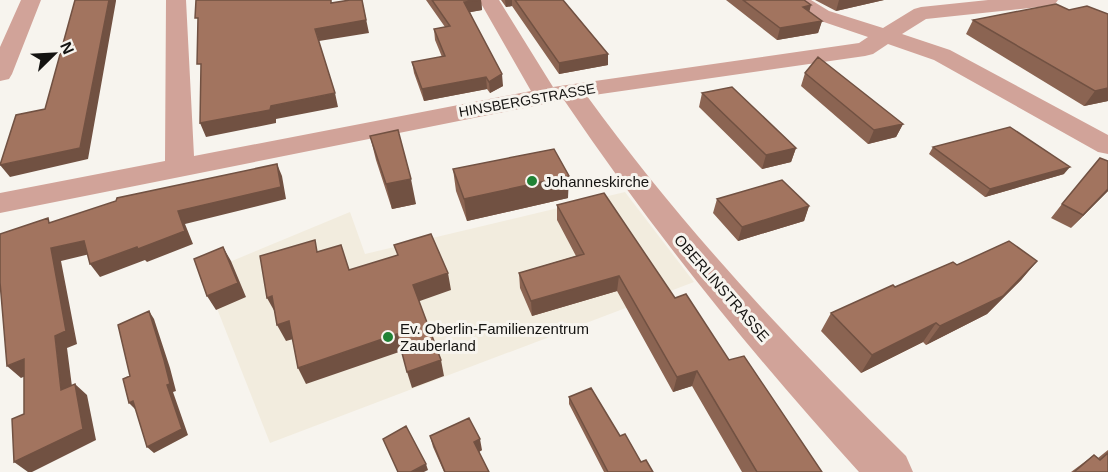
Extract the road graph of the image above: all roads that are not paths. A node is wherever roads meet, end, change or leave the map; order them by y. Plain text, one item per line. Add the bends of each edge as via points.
1 (31, 0) edge
2 (176, 0) edge
3 (489, 0) edge
4 (797, 0) edge
5 (1048, 0) edge
6 (884, 37) junction
7 (0, 74) edge
8 (558, 93) junction
9 (1108, 146) edge
10 (180, 167) junction
11 (0, 203) edge
12 (890, 472) edge

1 - 7 street
2 - 10 street
3 - 8 street, OBERLINSTRASSE
4 - 6 street via 822,15
5 - 6 street, HINSBERGSTRASSE via 921,13
6 - 8 street, HINSBERGSTRASSE via 865,49
6 - 9 street via 942,55
8 - 10 street, HINSBERGSTRASSE
8 - 12 street, OBERLINSTRASSE via 789,366
10 - 11 street, HINSBERGSTRASSE

